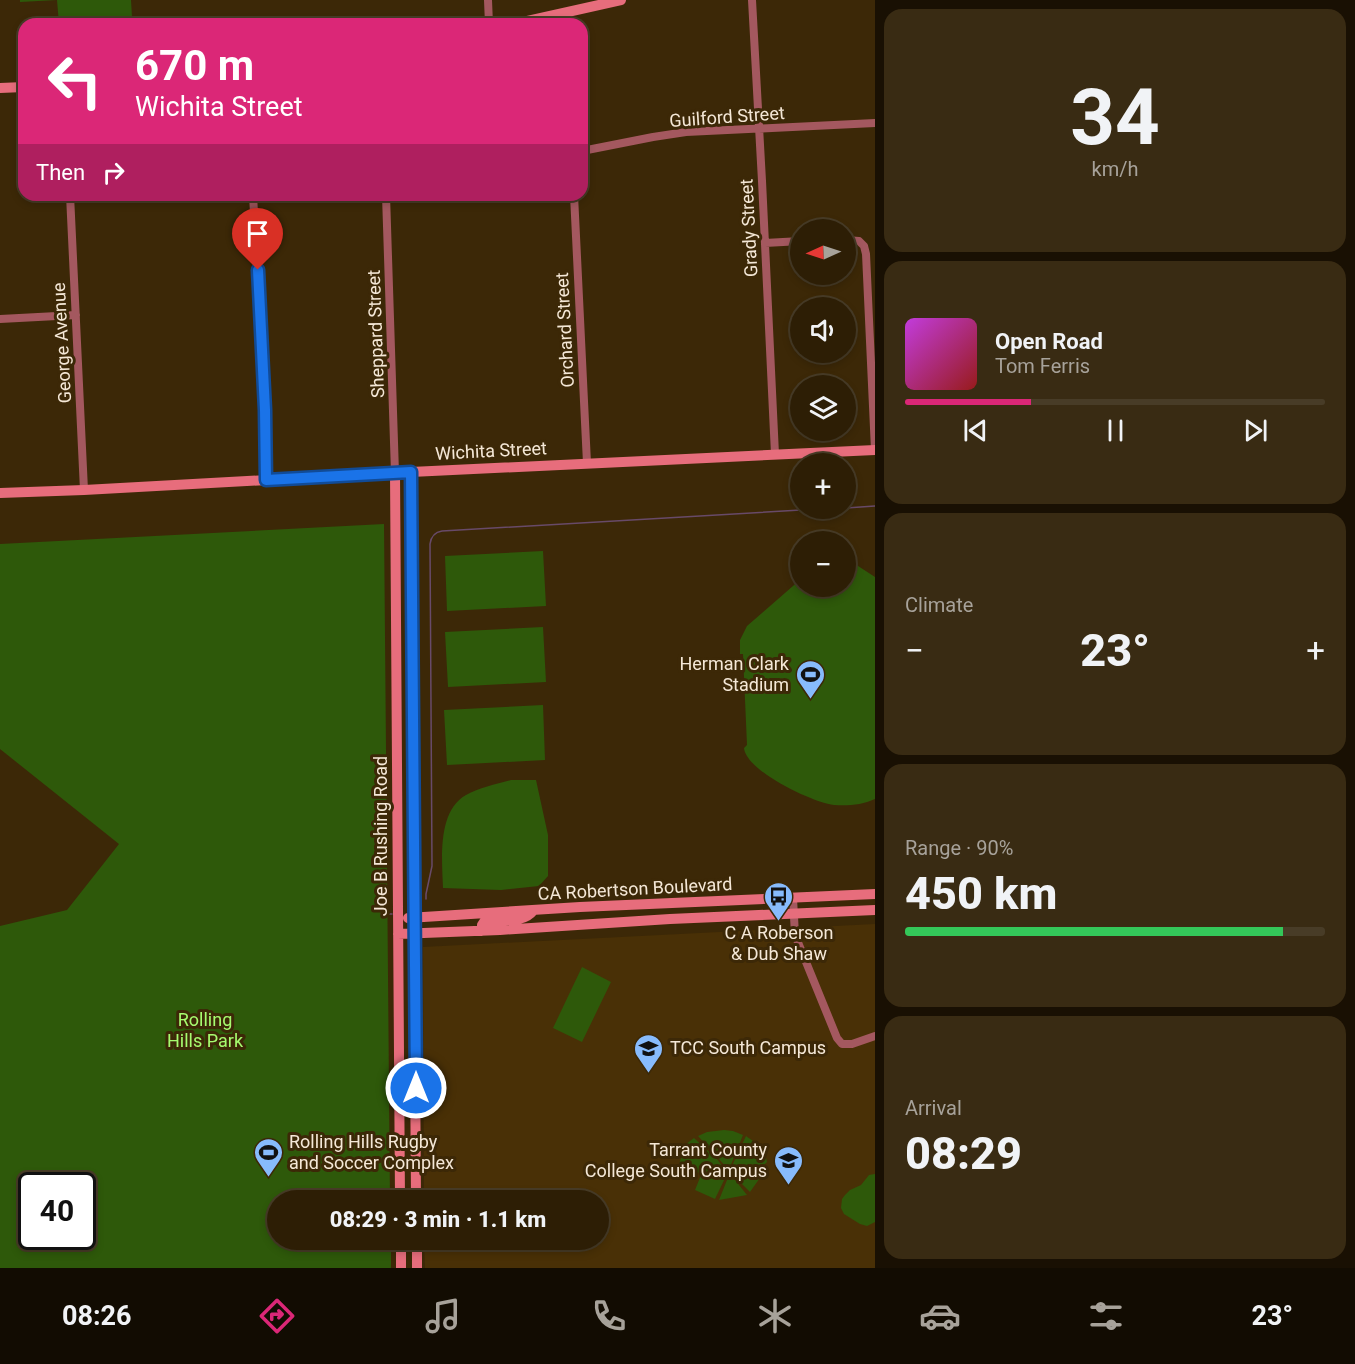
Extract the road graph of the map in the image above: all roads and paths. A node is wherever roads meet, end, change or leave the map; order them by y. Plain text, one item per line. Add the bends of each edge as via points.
1 (488, 0) edge
2 (621, 0) edge
3 (752, 0) edge
4 (583, 4) edge
5 (489, 18) edge
6 (565, 18) edge
7 (18, 87) edge
8 (0, 88) edge
9 (875, 123) edge
10 (759, 129) junction
11 (588, 150) edge
12 (70, 201) edge
13 (253, 201) edge
14 (386, 201) edge
15 (574, 201) edge
16 (856, 241) edge
17 (790, 242) edge
18 (765, 243) junction
19 (76, 315) junction
20 (0, 319) edge
21 (875, 450) edge
22 (775, 454) junction
23 (587, 463) junction
24 (395, 472) junction
25 (411, 472) junction
26 (266, 480) junction
27 (84, 490) junction
28 (0, 493) edge
29 (875, 894) edge
30 (793, 898) junction
31 (669, 904) junction
32 (580, 907) junction
33 (533, 910) junction
34 (875, 910) edge
35 (793, 914) junction
36 (398, 918) junction
37 (415, 918) junction
38 (670, 919) junction
39 (582, 925) junction
40 (482, 931) junction
41 (415, 933) junction
42 (398, 934) junction
43 (875, 1036) edge
44 (400, 1131) junction
45 (416, 1132) junction
46 (400, 1190) edge
47 (416, 1190) edge
48 (401, 1250) edge
49 (417, 1250) edge
50 (401, 1255) junction
51 (417, 1255) junction
52 (401, 1268) edge
53 (417, 1268) edge

1 - 5 street
2 - 4 street
3 - 10 street, Grady Street
4 - 6 street
7 - 8 street
9 - 10 street, Guilford Street
10 - 11 street, Guilford Street via 686,132
10 - 18 street, Grady Street
12 - 19 street, George Avenue
13 - 26 street
14 - 24 street, Sheppard Street
15 - 23 street, Orchard Street
16 - 21 street via 864,246 866,254
17 - 18 street
18 - 22 street, Grady Street
19 - 20 street
19 - 27 street, George Avenue
21 - 22 street, Wichita Street
22 - 23 street, Wichita Street
23 - 25 street, Wichita Street
24 - 25 street, Wichita Street
24 - 26 street, Wichita Street
24 - 36 street, Joe B Rushing Road
25 - 37 street, Joe B Rushing Road
26 - 27 street, Wichita Street
27 - 28 street, Wichita Street
29 - 30 street, CA Robertson Boulevard
30 - 31 street, CA Robertson Boulevard
30 - 35 street
31 - 32 street, CA Robertson Boulevard
31 - 38 street
32 - 33 street, CA Robertson Boulevard
32 - 39 street
33 - 37 street, CA Robertson Boulevard
33 - 40 street via 523,919 484,922
34 - 35 street, CA Robertson Boulevard
35 - 38 street, CA Robertson Boulevard
35 - 43 street via 796,938 837,1038 842,1044 852,1044
36 - 37 street, CA Robertson Boulevard
36 - 42 street, Joe B Rushing Road
37 - 41 street, Joe B Rushing Road
38 - 39 street, CA Robertson Boulevard
39 - 40 street, CA Robertson Boulevard
40 - 41 street, CA Robertson Boulevard
41 - 42 street, CA Robertson Boulevard
41 - 45 street, Joe B Rushing Road
42 - 44 street, Joe B Rushing Road
44 - 45 street
44 - 46 street, Joe B Rushing Road
45 - 47 street, Joe B Rushing Road
48 - 50 street
49 - 51 street
50 - 51 street
50 - 52 street
51 - 53 street

